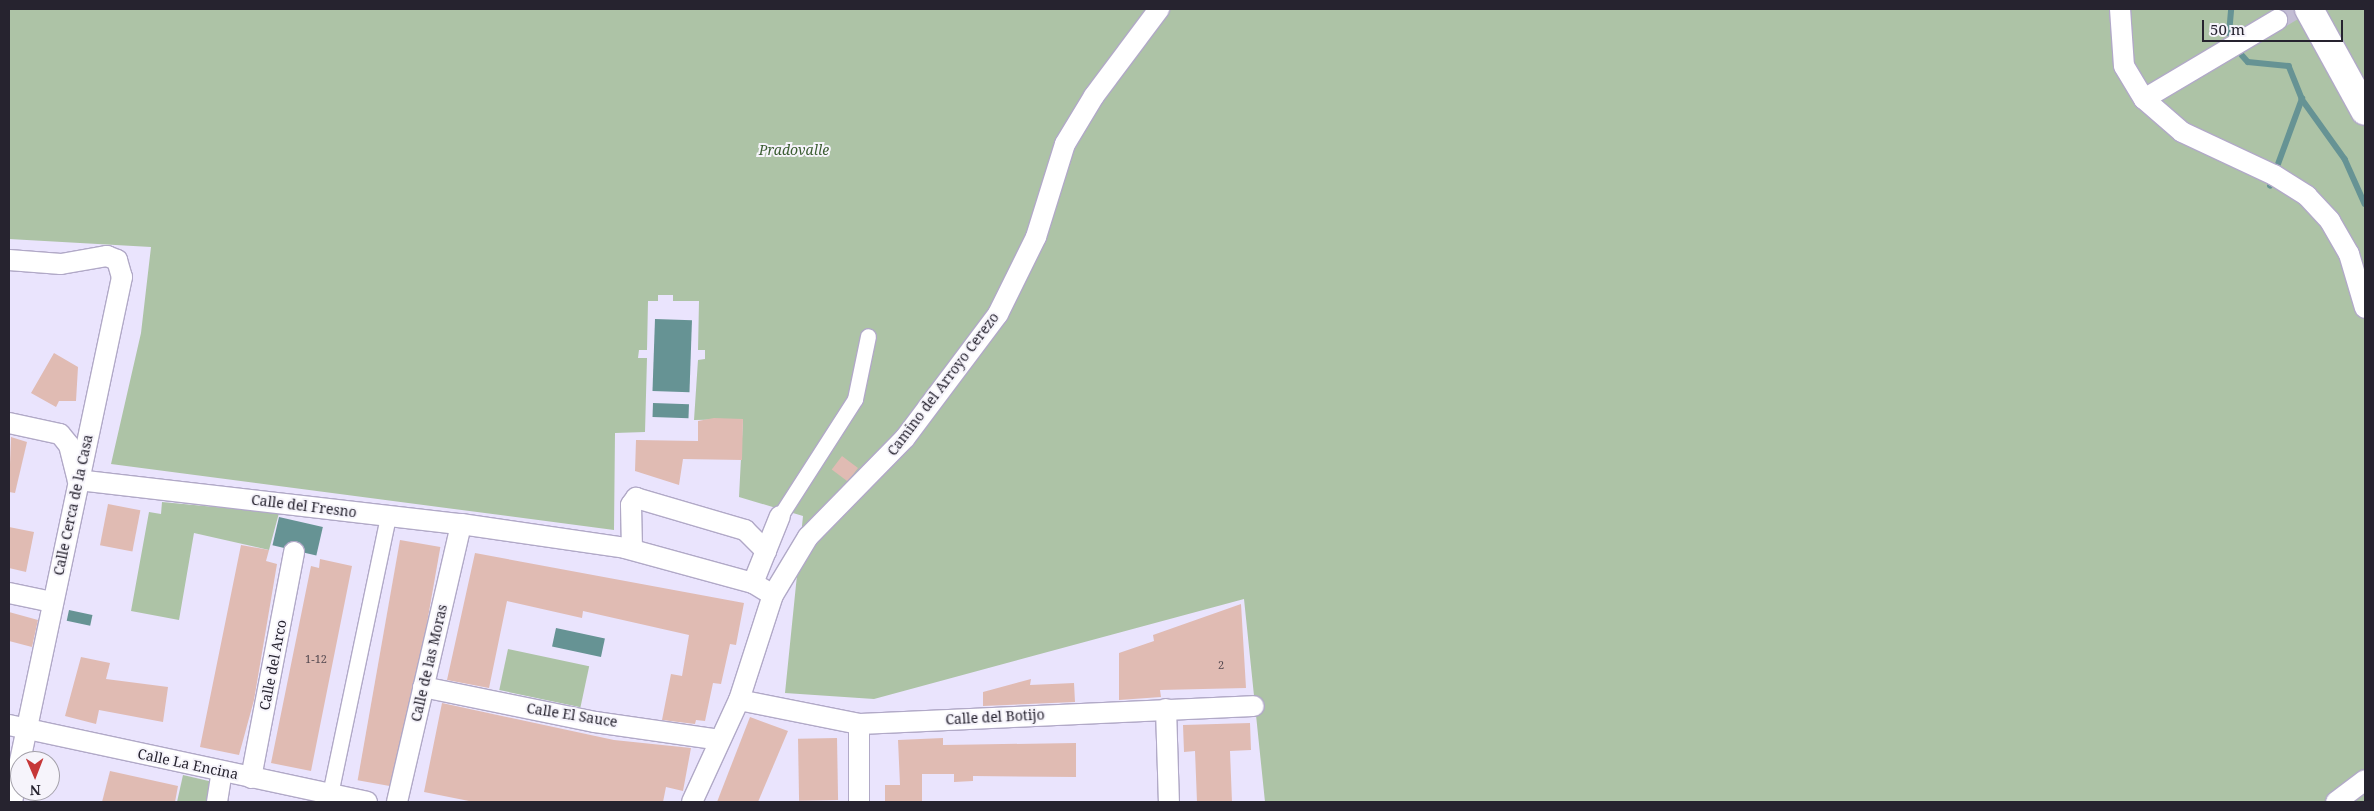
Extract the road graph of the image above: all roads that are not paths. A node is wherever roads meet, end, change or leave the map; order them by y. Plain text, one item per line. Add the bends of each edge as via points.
1 (1159, 9) edge
2 (2120, 9) edge
3 (2309, 9) edge
4 (2277, 20) tunnel mouth
5 (2144, 99) junction
6 (2365, 111) edge
7 (9, 260) edge
8 (2365, 308) edge
9 (868, 336) dead end
10 (9, 423) edge
11 (78, 480) junction
12 (388, 516) junction
13 (780, 516) joint
14 (461, 524) junction
15 (632, 549) junction
16 (766, 551) junction
17 (294, 552) dead end
18 (753, 583) junction
19 (9, 592) edge
20 (773, 595) junction
21 (52, 602) junction
22 (424, 687) junction
23 (739, 700) junction
24 (1254, 706) dead end
25 (1166, 709) junction
26 (859, 724) junction
27 (18, 727) edge
28 (720, 740) junction
29 (19, 751) edge
30 (222, 772) junction
31 (251, 778) junction
32 (2365, 780) edge
33 (330, 794) junction
34 (217, 802) edge
35 (367, 802) edge
36 (397, 802) edge
37 (692, 802) edge
38 (859, 802) edge
39 (1169, 802) edge
40 (2336, 802) edge

1 - 20 street, Camino del Arroyo Cerezo via 1100,88 1065,144 1036,237 998,314 905,438 808,537
2 - 5 street via 2124,66
3 - 6 highway
4 - 5 street
5 - 8 street via 2182,132 2266,171 2307,196 2330,222 2349,254
7 - 11 street, Calle Cerca de la Casa via 61,264 107,256 121,267 119,307
9 - 13 street via 855,399
10 - 11 street via 60,434 69,445
11 - 12 street, Calle del Fresno
11 - 21 street, Calle Cerca de la Casa
12 - 14 street, Calle del Fresno
12 - 33 street
13 - 16 street
14 - 15 street, Calle del Fresno
14 - 22 street, Calle de las Moras
15 - 16 street via 631,505 636,498 746,530
15 - 18 street, Calle del Fresno
16 - 18 street
17 - 31 street, Calle del Arco
18 - 20 street, Calle del Fresno
19 - 21 street
20 - 23 street, Camino del Arroyo Cerezo
21 - 27 street, Calle Cerca de la Casa
22 - 28 street, Calle El Sauce via 595,722
22 - 36 street, Calle de las Moras
23 - 26 street, Calle del Botijo
23 - 28 street, Camino del Arroyo Cerezo
24 - 25 street, Calle del Botijo
25 - 26 street, Calle del Botijo
25 - 39 street
26 - 38 street
27 - 29 street, Calle Cerca de la Casa
27 - 30 street, Calle La Encina
28 - 37 street, Camino del Arroyo Cerezo
30 - 31 street, Calle La Encina
30 - 34 street
31 - 33 street, Calle La Encina
32 - 40 street
33 - 35 street, Calle La Encina

